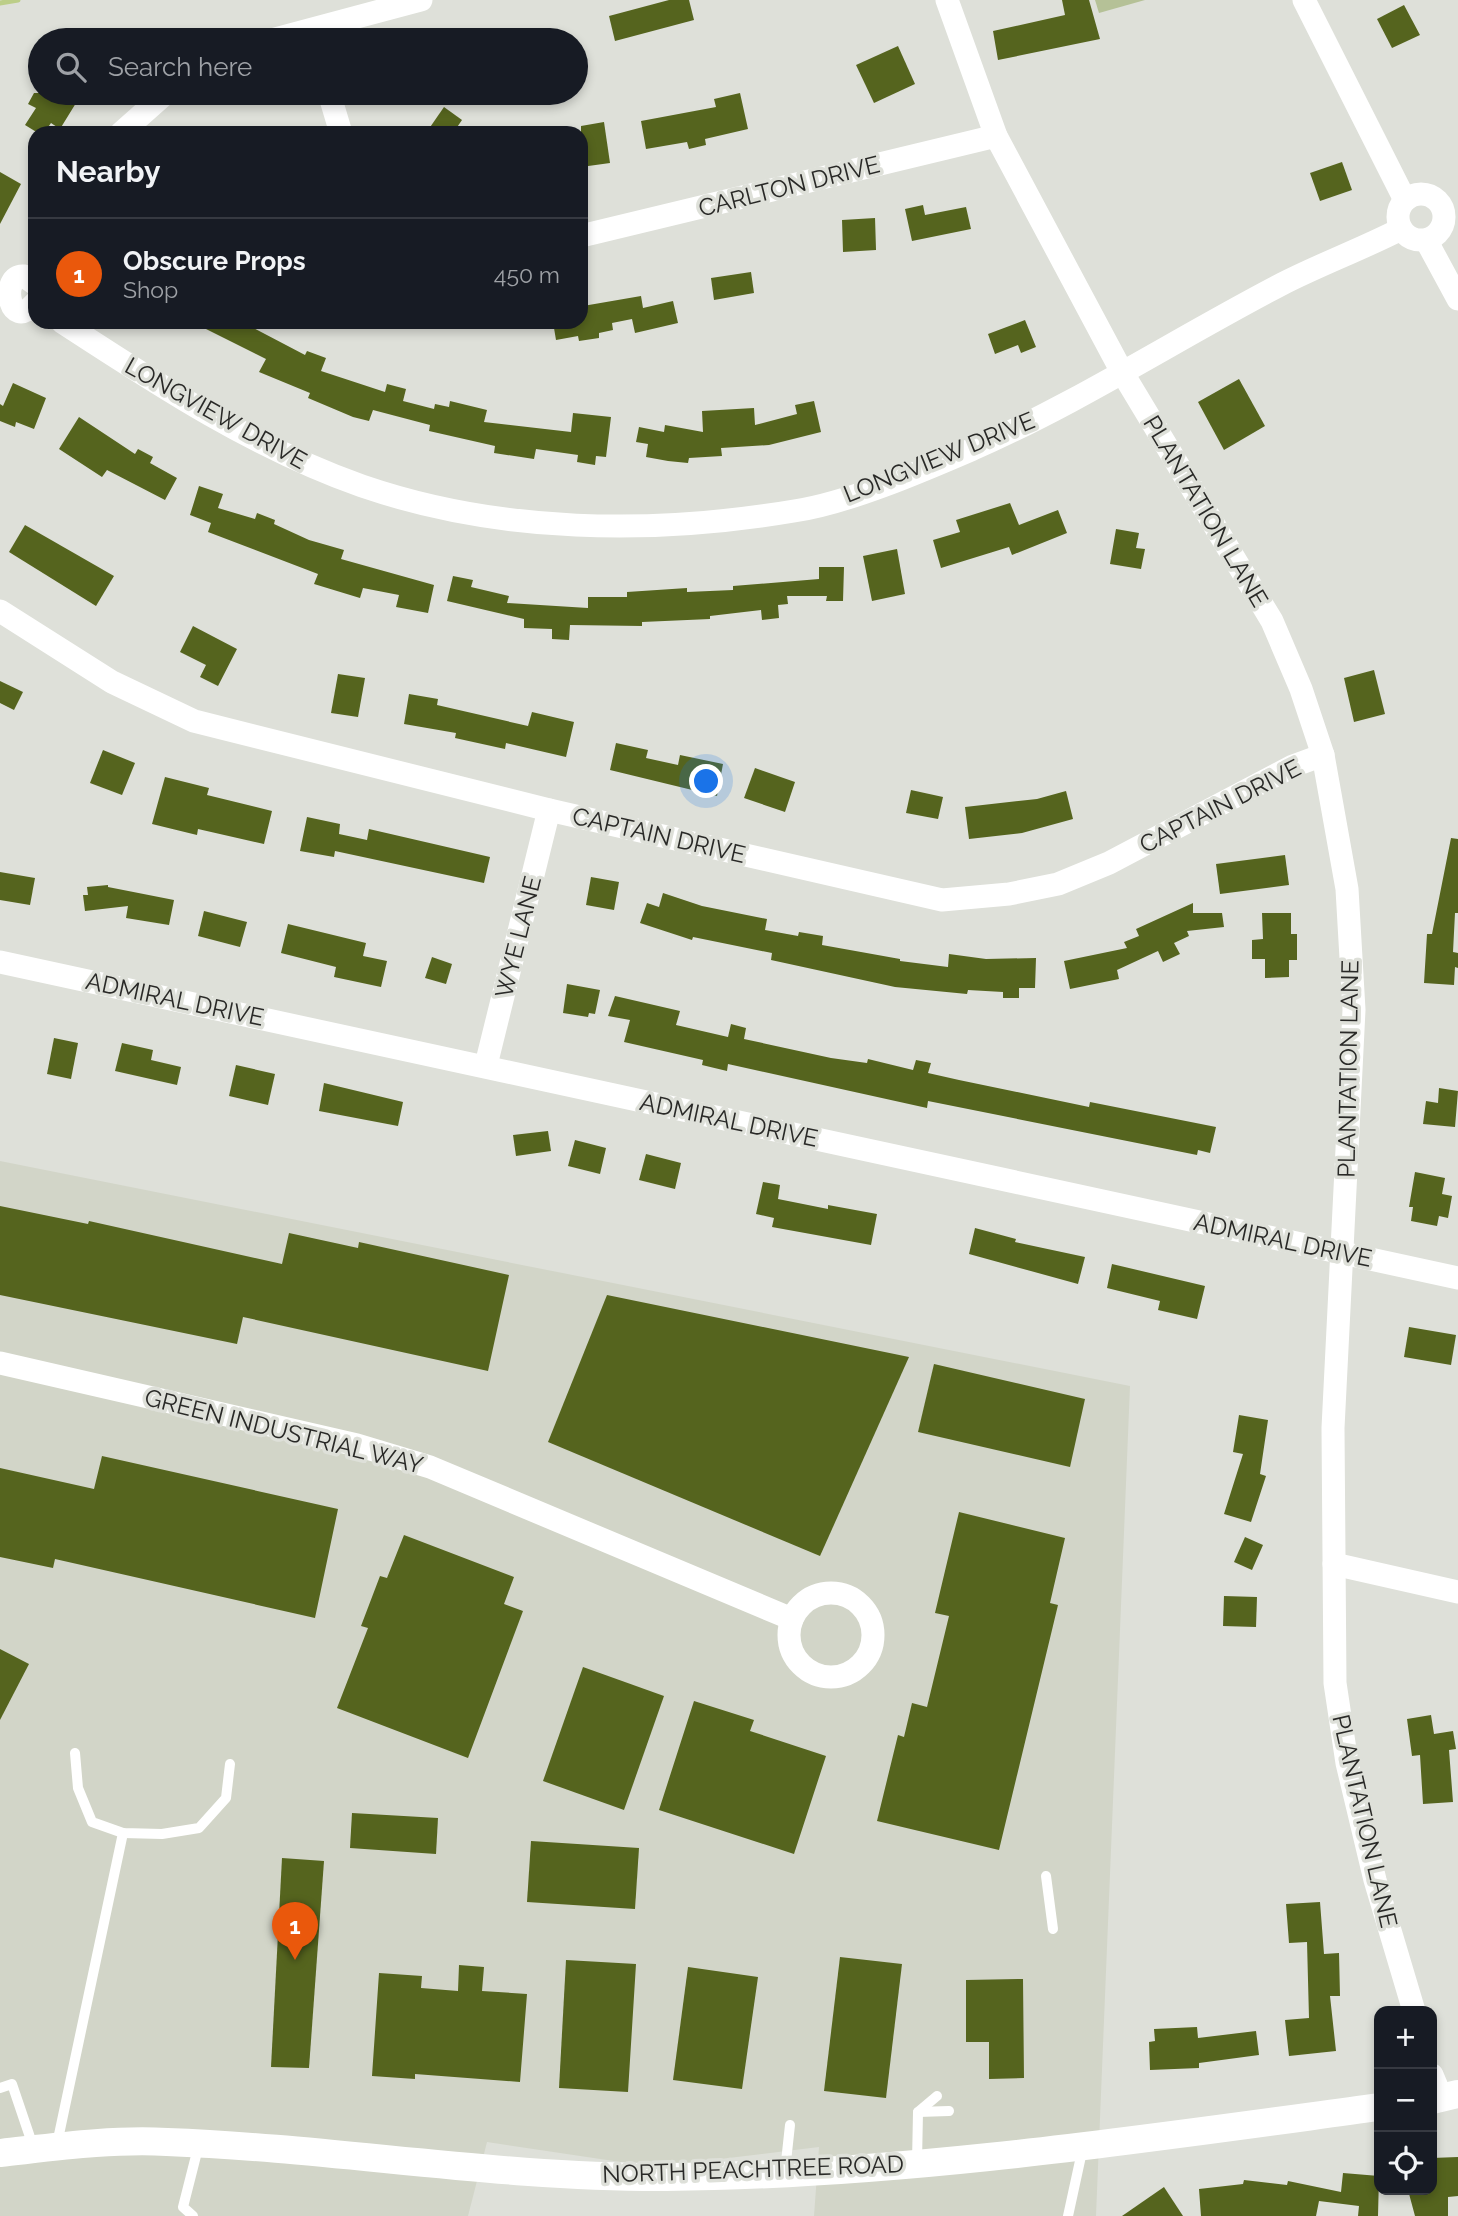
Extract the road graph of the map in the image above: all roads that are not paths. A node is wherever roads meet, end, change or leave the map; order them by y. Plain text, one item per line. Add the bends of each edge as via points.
1 (421, 0) edge
2 (947, 0) edge
3 (1304, 0) edge
4 (333, 28) edge
5 (152, 105) edge
6 (332, 105) edge
7 (129, 126) edge
8 (339, 126) edge
9 (996, 136) junction
10 (1405, 200) junction
11 (1450, 202) edge
12 (1401, 229) junction
13 (588, 234) edge
14 (1426, 240) junction
15 (28, 276) edge
16 (2, 283) edge
17 (1458, 299) edge
18 (28, 309) edge
19 (5, 316) edge
20 (73, 329) edge
21 (1122, 372) junction
22 (0, 611) edge
23 (1323, 755) junction
24 (549, 810) junction
25 (0, 962) edge
26 (486, 1065) junction
27 (1342, 1252) junction
28 (1458, 1278) edge
29 (0, 1363) edge
30 (1334, 1564) junction
31 (1458, 1592) edge
32 (792, 1619) dead end
33 (75, 1753) dead end
34 (230, 1764) dead end
35 (123, 1833) junction
36 (1046, 1876) dead end
37 (1053, 1929) dead end
38 (1413, 2006) edge
39 (0, 2088) edge
40 (937, 2096) dead end
41 (1374, 2108) edge
42 (949, 2111) dead end
43 (918, 2112) junction
44 (790, 2125) dead end
45 (200, 2144) junction
46 (1083, 2147) junction
47 (45, 2148) junction
48 (0, 2153) edge
49 (917, 2162) junction
50 (785, 2171) junction
51 (193, 2216) edge
52 (1068, 2216) edge

1 - 4 street
2 - 9 street, PLANTATION LANE
3 - 10 street
5 - 7 street
6 - 8 street
9 - 13 street, CARLTON DRIVE
9 - 21 street, PLANTATION LANE
10 - 11 street via 1426,194
10 - 12 street via 1398,213
11 - 14 street via 1443,225
12 - 14 street via 1411,239
12 - 21 street, LONGVIEW DRIVE via 1283,284
14 - 17 street
15 - 16 street
16 - 19 street
18 - 19 street
20 - 21 street, LONGVIEW DRIVE via 256,440 364,486 501,519 639,527 797,511 886,484 974,449
21 - 23 street, PLANTATION LANE via 1272,621
22 - 24 street, CAPTAIN DRIVE via 112,682 194,721
23 - 24 street, CAPTAIN DRIVE via 1058,884 942,900
23 - 27 street, PLANTATION LANE via 1347,889 1354,1010
24 - 26 street, WYE LANE
25 - 26 street, ADMIRAL DRIVE
26 - 27 street, ADMIRAL DRIVE
27 - 28 street, ADMIRAL DRIVE
27 - 30 street, PLANTATION LANE via 1332,1428
29 - 32 street, GREEN INDUSTRIAL WAY via 357,1445 430,1467
30 - 31 street
30 - 38 street, PLANTATION LANE via 1335,1684 1347,1763
33 - 35 lane via 78,1788 92,1822
34 - 35 lane via 226,1798 199,1828 162,1834
35 - 47 lane
36 - 37 lane
39 - 47 lane via 12,2084
40 - 43 lane
41 - 46 street, NORTH PEACHTREE ROAD
42 - 43 lane
43 - 49 lane
44 - 50 lane
45 - 47 street, NORTH PEACHTREE ROAD via 165,2141
45 - 50 street, NORTH PEACHTREE ROAD via 541,2174 668,2177
45 - 51 lane via 183,2207
46 - 49 street, NORTH PEACHTREE ROAD
46 - 52 lane
47 - 48 street, NORTH PEACHTREE ROAD
49 - 50 street, NORTH PEACHTREE ROAD

